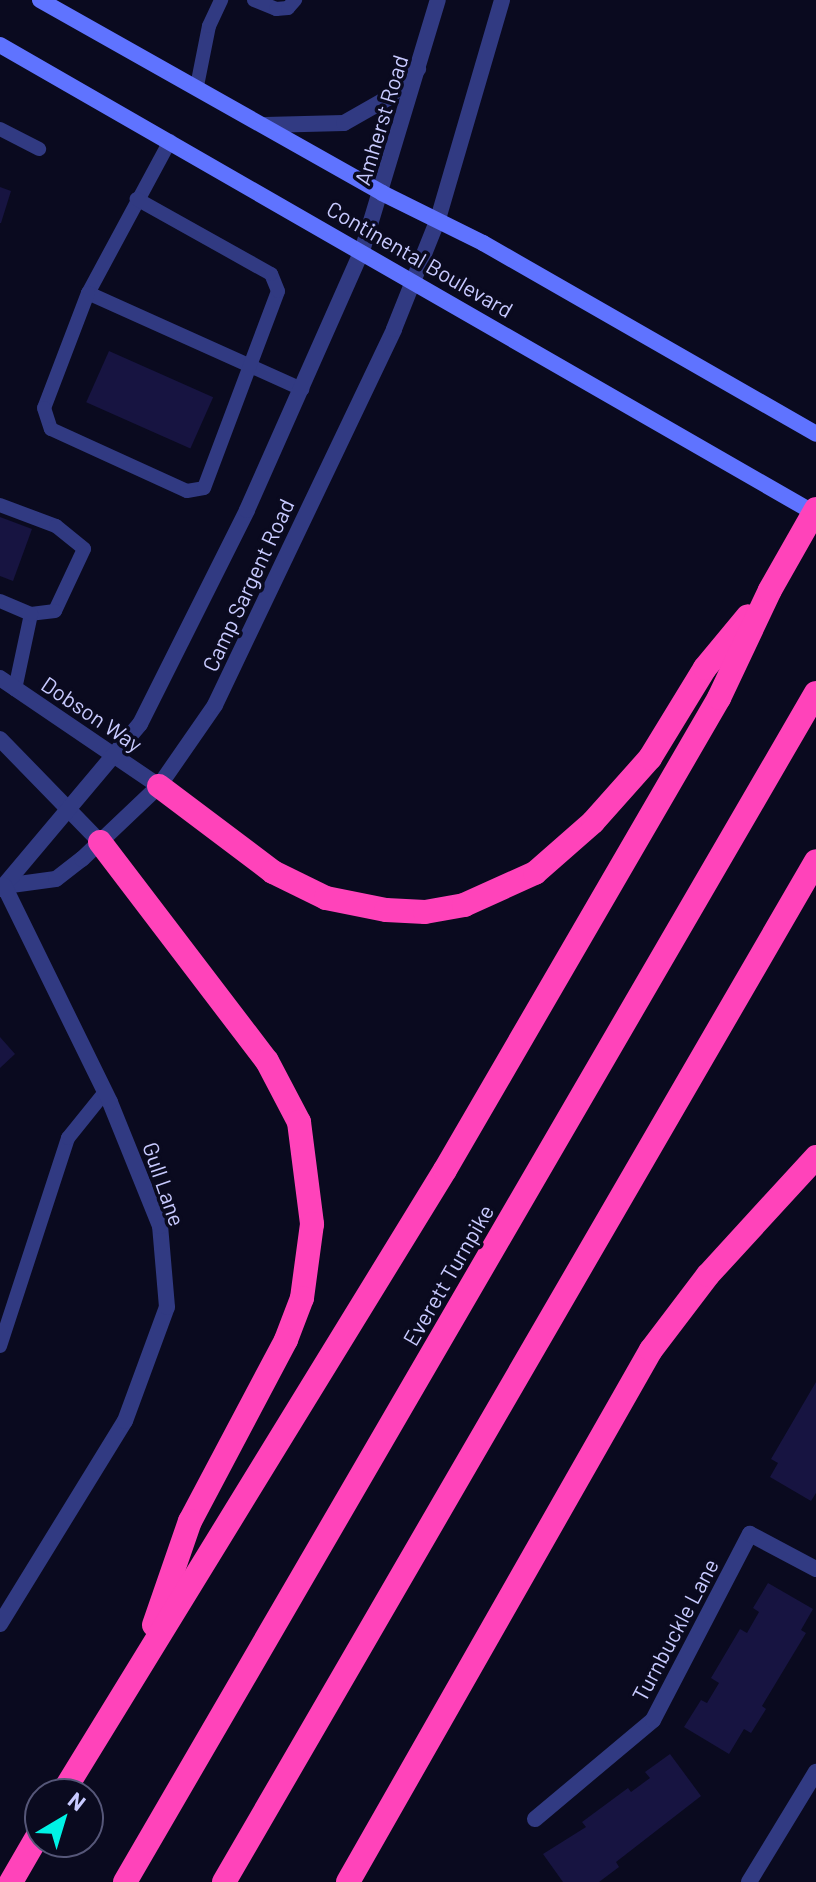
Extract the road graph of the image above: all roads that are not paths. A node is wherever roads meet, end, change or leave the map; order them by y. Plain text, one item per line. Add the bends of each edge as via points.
1 (40, 0) edge
2 (221, 0) edge
3 (254, 0) edge
4 (295, 0) edge
5 (438, 0) edge
6 (502, 0) edge
7 (0, 45) edge
8 (419, 68) junction
9 (197, 86) junction
10 (265, 125) junction
11 (0, 129) edge
12 (170, 141) junction
13 (39, 149) dead end
14 (382, 193) junction
15 (137, 199) junction
16 (438, 219) junction
17 (362, 251) junction
18 (415, 280) junction
19 (88, 293) junction
20 (253, 370) junction
21 (302, 389) junction
22 (816, 434) edge
23 (0, 505) edge
24 (816, 511) edge
25 (770, 590) junction
26 (0, 601) edge
27 (31, 614) junction
28 (0, 678) edge
29 (15, 689) junction
30 (816, 693) edge
31 (0, 739) edge
32 (116, 756) junction
33 (159, 786) junction
34 (71, 810) junction
35 (100, 842) junction
36 (816, 861) edge
37 (2, 888) edge
38 (105, 1092) junction
39 (816, 1157) edge
40 (0, 1346) edge
41 (816, 1569) edge
42 (0, 1624) edge
43 (139, 1666) junction
44 (816, 1772) edge
45 (72, 1778) edge
46 (535, 1819) dead end
47 (25, 1858) edge
48 (11, 1882) edge
49 (125, 1882) edge
50 (224, 1882) edge
51 (348, 1882) edge
52 (749, 1882) edge

1 - 9 main road, Continental Boulevard
2 - 9 lane via 209,26
3 - 4 lane via 276,9
5 - 8 street, Amherst Road
6 - 16 street
7 - 12 main road, Continental Boulevard
8 - 10 street via 388,98 344,123
8 - 14 street, Amherst Road
9 - 10 main road, Continental Boulevard
10 - 14 main road, Continental Boulevard
11 - 13 lane
12 - 15 lane
12 - 17 main road, Continental Boulevard
14 - 16 main road, Continental Boulevard
14 - 17 street, Amherst Road
15 - 19 lane
15 - 20 lane via 271,274 278,291
16 - 18 street, Camp Sargent Road
16 - 22 main road, Continental Boulevard
17 - 18 main road, Continental Boulevard
17 - 21 street, Camp Sargent Road
18 - 24 main road, Continental Boulevard
18 - 33 street, Camp Sargent Road via 215,705
19 - 20 lane
19 - 20 lane via 44,408 51,429 187,491 204,488
20 - 21 lane
21 - 32 street, Camp Sargent Road via 190,631 140,724
23 - 27 lane via 56,526 84,549 55,611
24 - 25 highway, bridge
25 - 33 highway via 705,668 650,758 593,822 535,873 464,905 425,912 326,898 273,872
25 - 43 highway via 719,698 445,1170
26 - 27 lane
27 - 29 lane
28 - 29 street, Dobson Way
29 - 32 street, Dobson Way
30 - 49 highway, Everett Turnpike
31 - 34 street
32 - 33 street, Dobson Way
32 - 34 street, Camp Sargent Road
33 - 35 street, Camp Sargent Road
34 - 35 street
34 - 37 street, Camp Sargent Road
35 - 37 street, Camp Sargent Road via 56,879
35 - 43 highway via 267,1061 299,1122 312,1224 302,1298 286,1340 190,1521
36 - 50 highway
37 - 38 street, Gull Lane
38 - 40 lane via 68,1138
38 - 42 street, Gull Lane via 160,1226 167,1307 125,1421
39 - 51 highway via 708,1275 651,1350
41 - 46 street, Turnbuckle Lane via 750,1534 653,1720
43 - 45 highway
44 - 52 street
47 - 48 highway

